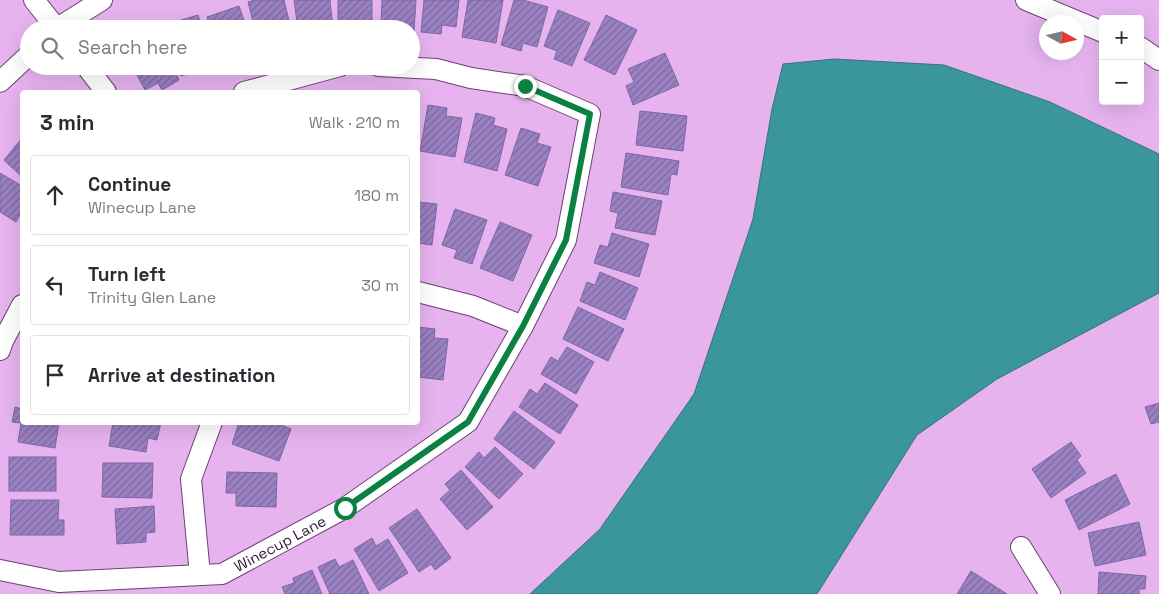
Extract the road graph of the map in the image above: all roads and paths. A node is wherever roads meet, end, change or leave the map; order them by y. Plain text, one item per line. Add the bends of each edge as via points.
1 (34, 0) edge
2 (102, 0) edge
3 (1026, 0) edge
4 (50, 20) edge
5 (69, 20) edge
6 (1099, 30) edge
7 (1144, 50) edge
8 (1159, 60) edge
9 (20, 63) edge
10 (420, 68) edge
11 (93, 75) edge
12 (307, 75) edge
13 (0, 82) edge
14 (104, 90) edge
15 (251, 90) edge
16 (420, 293) edge
17 (20, 309) edge
18 (523, 326) junction
19 (0, 350) edge
20 (211, 425) edge
21 (1021, 546) dead end
22 (0, 570) edge
23 (200, 575) junction
24 (1050, 594) edge

1 - 4 street
2 - 5 street
3 - 6 street
7 - 8 street
9 - 13 street
10 - 18 street, Winecup Lane via 525,86 590,114 566,240
11 - 14 street
12 - 15 street
16 - 18 street via 473,306
17 - 19 street
18 - 23 street, Winecup Lane via 468,422 345,508 222,574
20 - 23 street via 191,479
21 - 24 street
22 - 23 street, Winecup Lane via 59,582

